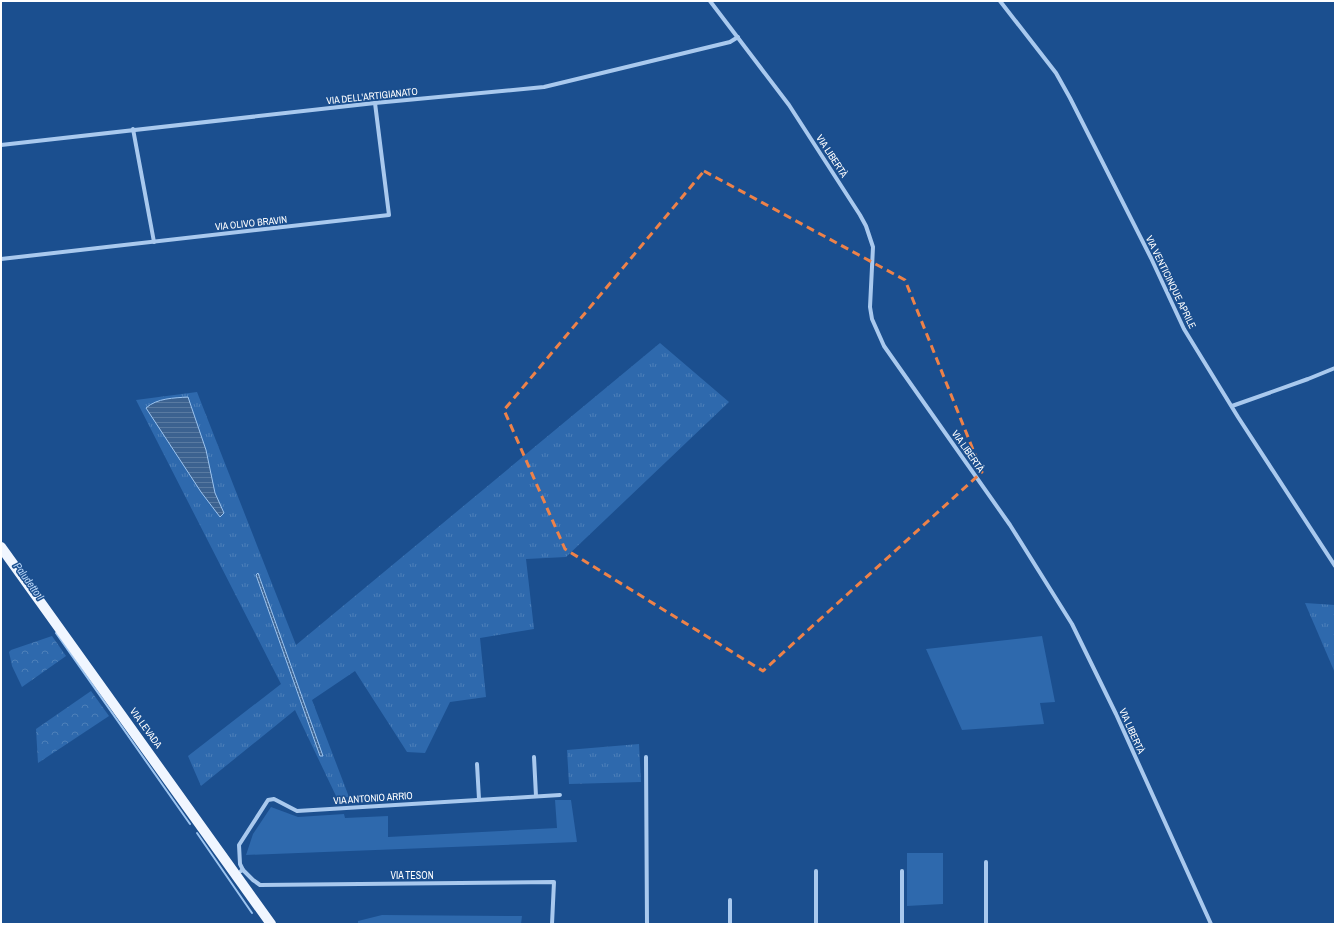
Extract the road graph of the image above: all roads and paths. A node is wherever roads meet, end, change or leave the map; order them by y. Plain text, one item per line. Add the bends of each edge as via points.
1 (710, 1) edge
2 (1000, 1) edge
3 (738, 37) junction
4 (375, 103) junction
5 (133, 129) junction
6 (1, 145) edge
7 (154, 242) junction
8 (1, 259) edge
9 (1335, 368) edge
10 (1232, 406) junction
11 (1, 547) edge
12 (1335, 566) edge
13 (534, 757) dead end
14 (646, 757) dead end
15 (478, 764) dead end
16 (560, 795) dead end
17 (536, 796) junction
18 (479, 799) junction
19 (986, 862) dead end
20 (816, 871) dead end
21 (902, 871) dead end
22 (239, 872) junction
23 (730, 900) dead end
24 (271, 924) edge
25 (552, 924) edge
26 (646, 924) edge
27 (730, 924) edge
28 (816, 924) edge
29 (902, 924) edge
30 (986, 924) edge
31 (1212, 924) edge

1 - 3 street, VIA LIBERTÀ
2 - 10 street, VIA VENTICINQUE APRILE via 1056,73 1151,258 1184,329
3 - 4 street, VIA DELL'ARTIGIANATO via 730,42 544,87
3 - 31 street, VIA LIBERTÀ via 789,105 860,215 873,247 870,307 877,332 884,346 1010,525 1072,624
4 - 5 street, VIA DELL'ARTIGIANATO
4 - 7 street, VIA OLIVO BRAVIN via 389,215
5 - 6 street, VIA DELL'ARTIGIANATO
5 - 7 street
7 - 8 street, VIA OLIVO BRAVIN
9 - 10 street
10 - 12 street, VIA VENTICINQUE APRILE
11 - 22 main road, VIA LEVADA
13 - 17 street
14 - 26 street
15 - 18 street
16 - 17 street, VIA ANTONIO ARRIO
17 - 18 street, VIA ANTONIO ARRIO
18 - 22 street, VIA ANTONIO ARRIO via 298,811 274,799 268,800 239,845
19 - 30 street
20 - 28 street
21 - 29 street
22 - 24 main road, VIA LEVADA
22 - 25 street, VIA TESON via 260,885 554,882
23 - 27 street

